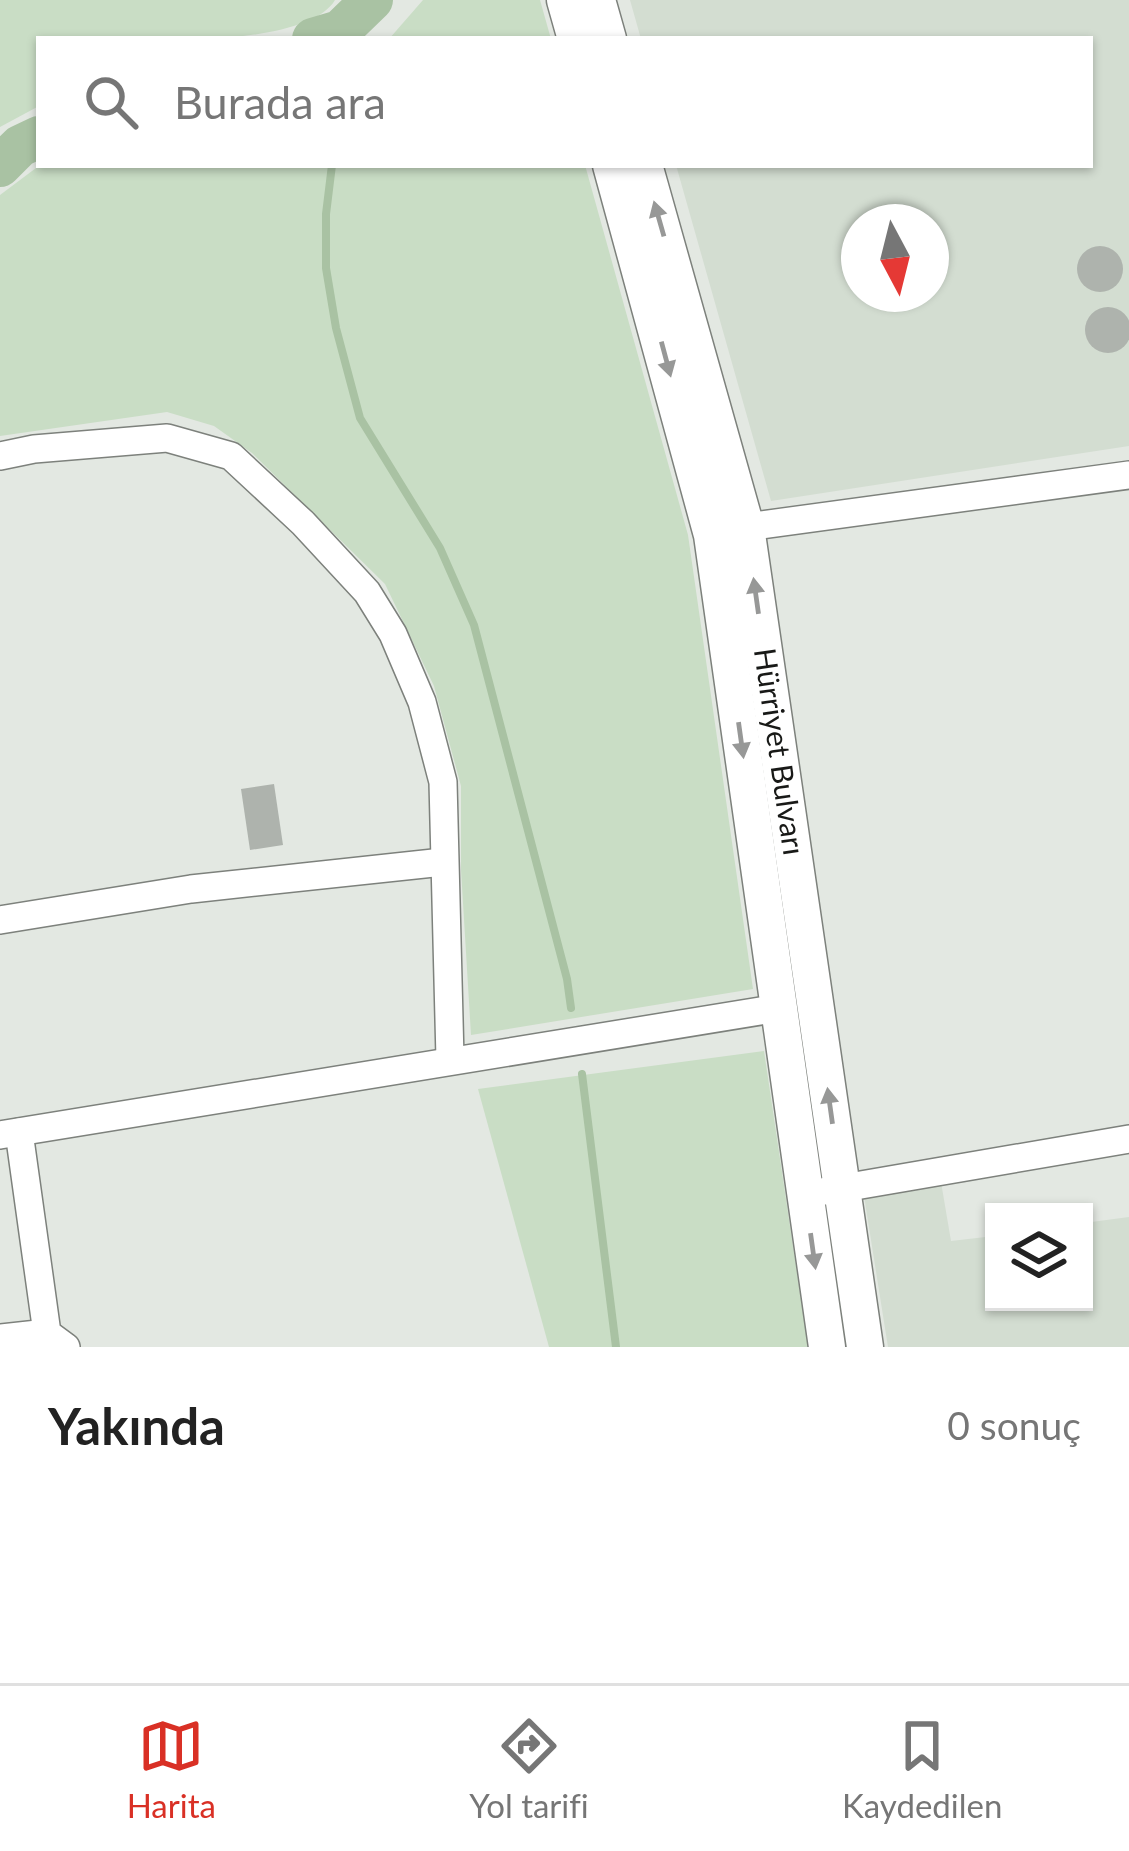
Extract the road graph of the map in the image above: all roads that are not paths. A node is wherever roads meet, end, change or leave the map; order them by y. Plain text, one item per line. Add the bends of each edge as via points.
1 (565, 0) edge
2 (597, 0) edge
3 (575, 36) edge
4 (607, 36) edge
5 (612, 168) edge
6 (645, 168) edge
7 (0, 456) edge
8 (1129, 475) edge
9 (746, 527) junction
10 (443, 862) junction
11 (0, 920) edge
12 (778, 1008) junction
13 (450, 1059) junction
14 (9, 1133) edge
15 (1129, 1138) edge
16 (842, 1186) junction
17 (805, 1197) junction
18 (0, 1338) edge
19 (56, 1340) edge
20 (827, 1347) edge
21 (865, 1347) edge

1 - 3 main road
2 - 4 main road
5 -> 12 main road, Hürriyet Bulvarı via 712,536
9 -> 6 main road, Hürriyet Bulvarı
7 - 10 street via 166,438 231,456 367,592 393,634 443,782
8 - 9 street
16 -> 9 main road, Hürriyet Bulvarı
10 - 11 street
10 - 13 street
12 - 13 street
12 - 17 main road, Hürriyet Bulvarı
13 - 14 street
14 - 19 street
15 - 16 street
16 - 17 street
16 - 21 main road, Hürriyet Bulvarı
17 -> 20 main road, Hürriyet Bulvarı
18 - 19 street

